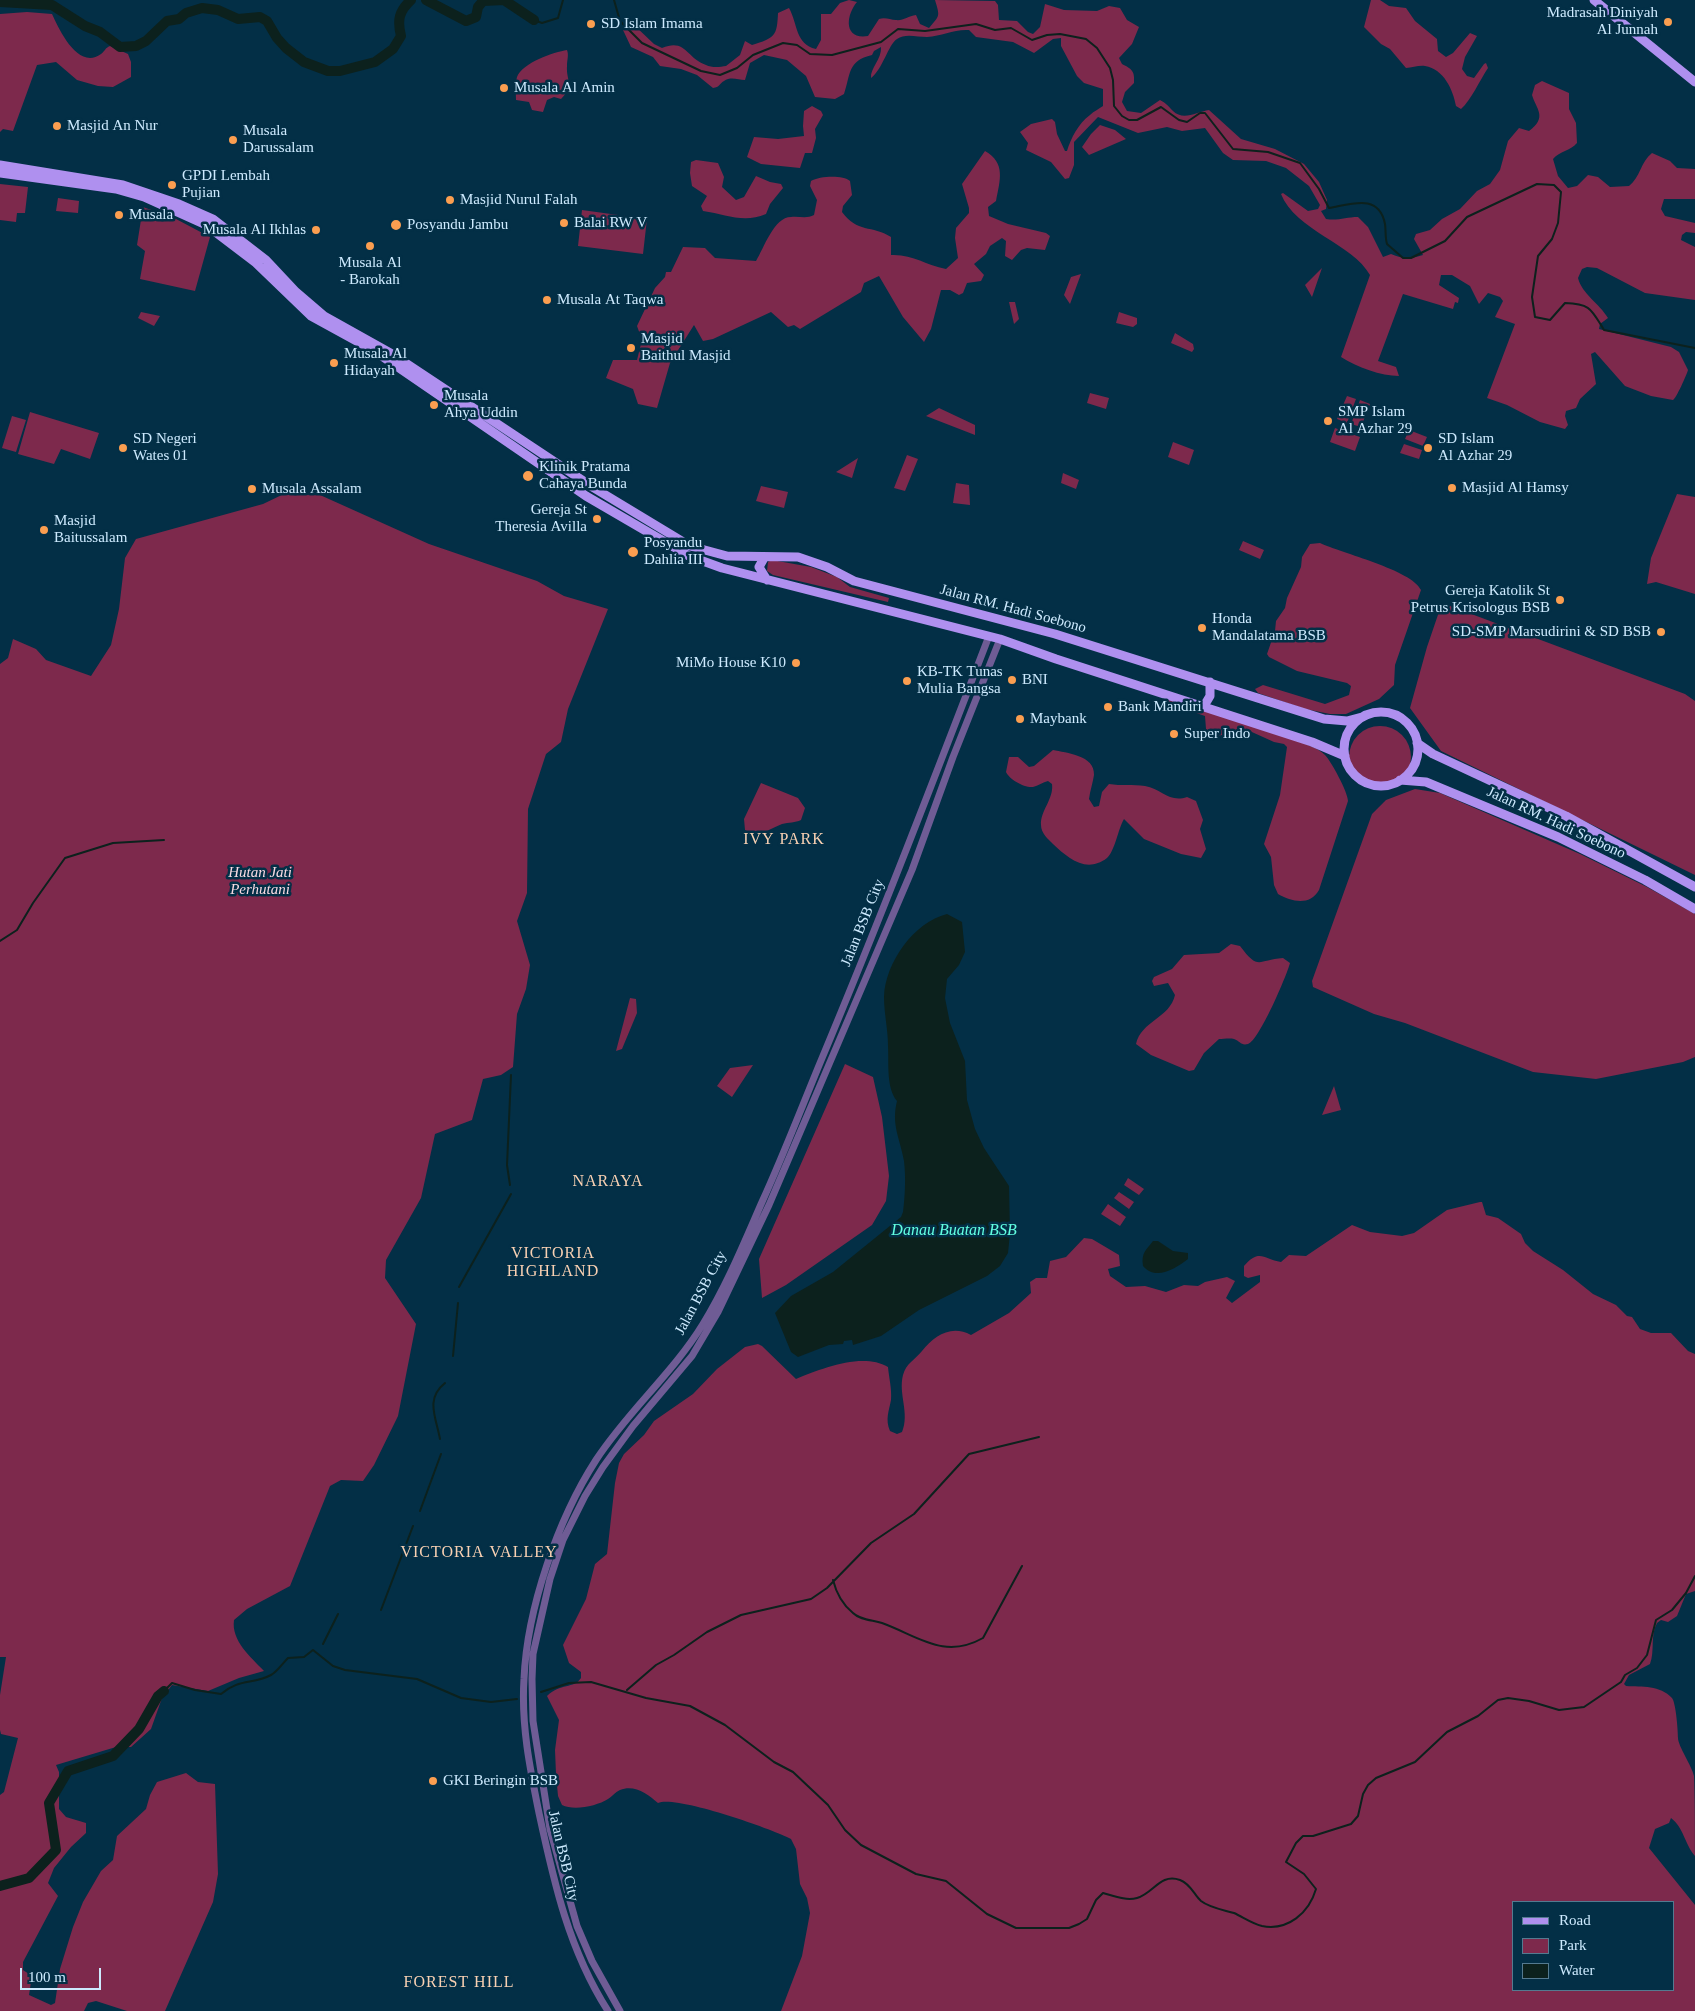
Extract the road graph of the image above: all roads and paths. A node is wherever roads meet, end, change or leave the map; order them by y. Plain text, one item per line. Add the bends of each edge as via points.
1 (1594, 0) edge
2 (1695, 82) edge
3 (0, 165) edge
4 (0, 173) edge
5 (178, 208) junction
6 (263, 264) junction
7 (594, 488) junction
8 (590, 498) junction
9 (656, 532) junction
10 (764, 558) junction
11 (768, 580) junction
12 (989, 636) junction
13 (1000, 639) junction
14 (1210, 682) junction
15 (1204, 706) junction
16 (1362, 717) junction
17 (1417, 743) junction
18 (1345, 756) junction
19 (1400, 780) junction
20 (1695, 887) edge
21 (1695, 909) edge
22 (608, 2011) edge
23 (620, 2011) edge

1 - 2 main road
3 - 5 main road via 123,184
4 - 5 main road via 116,189
5 - 6 main road via 213,219
6 - 7 main road via 324,316 392,354
6 - 8 main road via 304,311 372,350
7 - 8 main road
7 - 9 main road
8 - 9 main road
9 - 10 main road, Jalan RM. Hadi Soebono via 706,552
9 - 11 main road via 689,556
10 - 11 main road via 759,567
10 - 14 main road, Jalan RM. Hadi Soebono via 798,557 854,581 1055,634
11 - 12 main road
12 - 13 main road
12 - 22 street, Jalan BSB City via 891,891 763,1201 726,1281 704,1324 597,1459 560,1529 544,1577 524,1675 524,1726 529,1761 544,1839 568,1931
13 - 15 main road
13 - 23 street, Jalan BSB City via 912,870 769,1205 718,1312 692,1356 603,1466 563,1540 550,1579 532,1666 534,1721 547,1811 577,1926
14 - 15 main road via 1210,696
14 - 16 main road, Jalan RM. Hadi Soebono via 1324,719 1347,721
15 - 18 main road
16 - 17 main road, Jalan RM. Hadi Soebono via 1392,713 1406,721
16 - 18 main road via 1348,734
17 - 19 main road via 1414,764 1409,774
17 - 20 main road, Jalan RM. Hadi Soebono via 1433,754 1566,816
18 - 19 main road, Jalan RM. Hadi Soebono via 1356,776 1365,782 1385,786
19 - 21 main road, Jalan RM. Hadi Soebono via 1426,782 1501,812 1637,876

